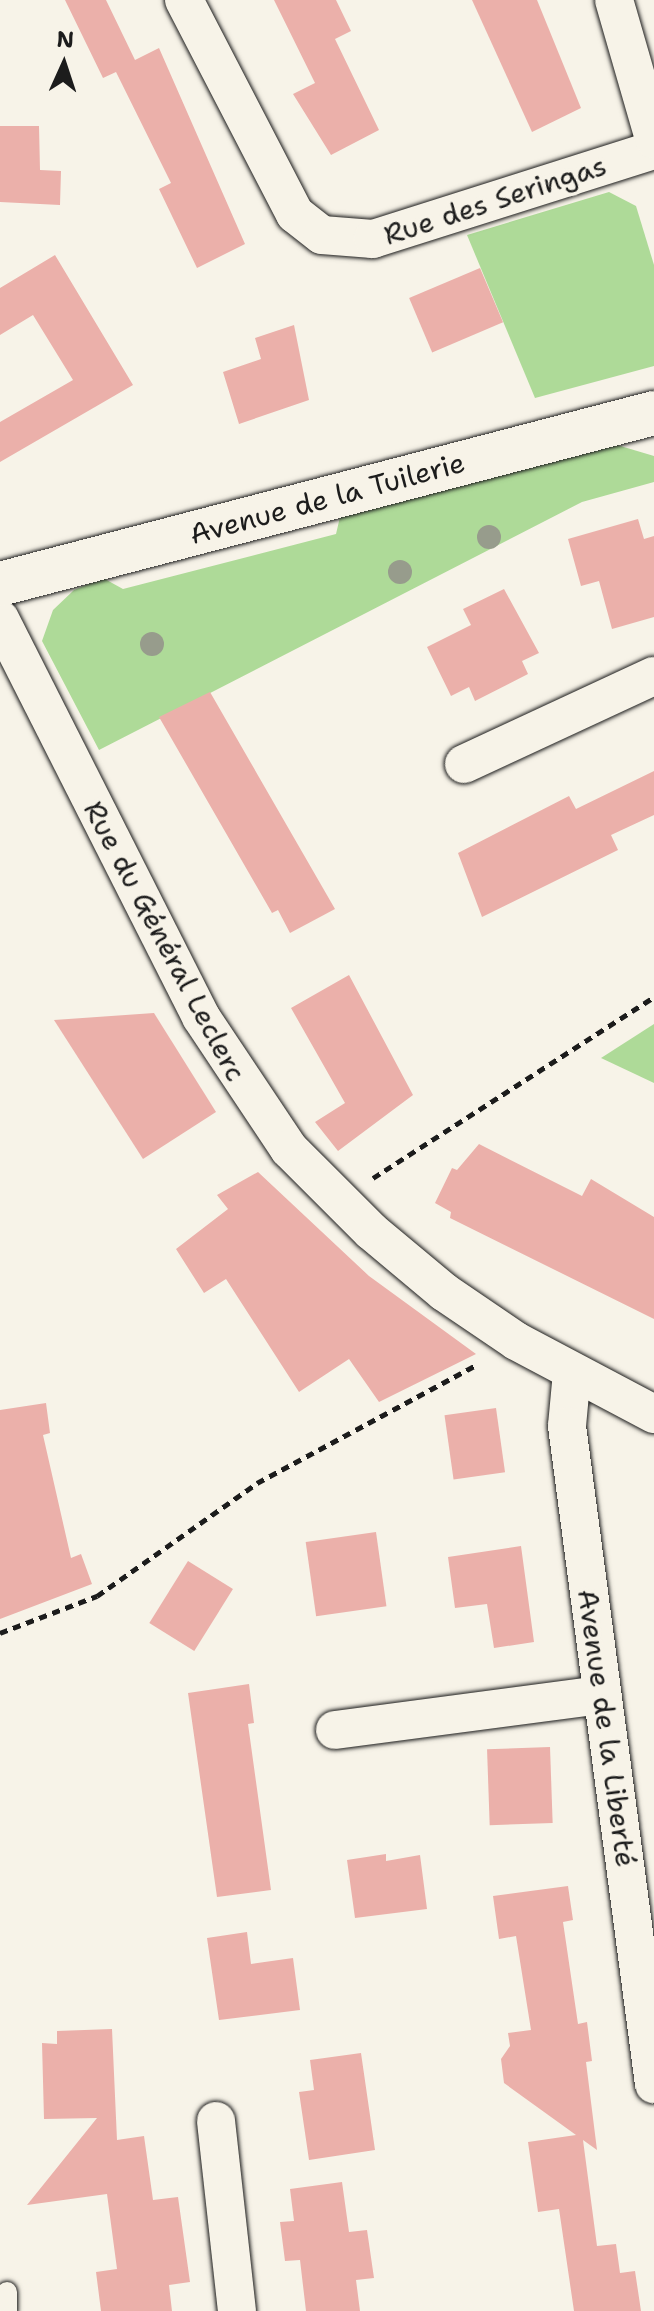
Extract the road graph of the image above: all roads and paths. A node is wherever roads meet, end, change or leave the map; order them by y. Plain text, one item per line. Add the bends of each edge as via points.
1 (184, 0) edge
2 (614, 0) edge
3 (654, 139) edge
4 (654, 150) edge
5 (654, 413) edge
6 (0, 584) edge
7 (0, 619) edge
8 (654, 676) edge
9 (464, 764) dead end
10 (654, 997) edge
11 (339, 1200) junction
12 (516, 1341) junction
13 (572, 1372) junction
14 (654, 1414) edge
15 (0, 1633) edge
16 (602, 1695) junction
17 (335, 1730) dead end
18 (654, 2084) edge
19 (216, 2121) dead end
20 (237, 2311) edge

1 - 4 street, Rue des Seringas via 295,214 322,235 373,239
2 - 3 street
5 - 6 street, Avenue de la Tuilerie
7 - 11 street, Rue du Général Leclerc via 201,1017 271,1126
8 - 9 street
10 - 11 path
11 - 12 street, Rue du Général Leclerc via 415,1270
12 - 13 street, Rue du Général Leclerc
12 - 15 path via 257,1483 97,1596
13 - 14 street, Rue du Général Leclerc
13 - 16 street, Avenue de la Liberté via 567,1426
16 - 17 street
16 - 18 street, Avenue de la Liberté
19 - 20 street

